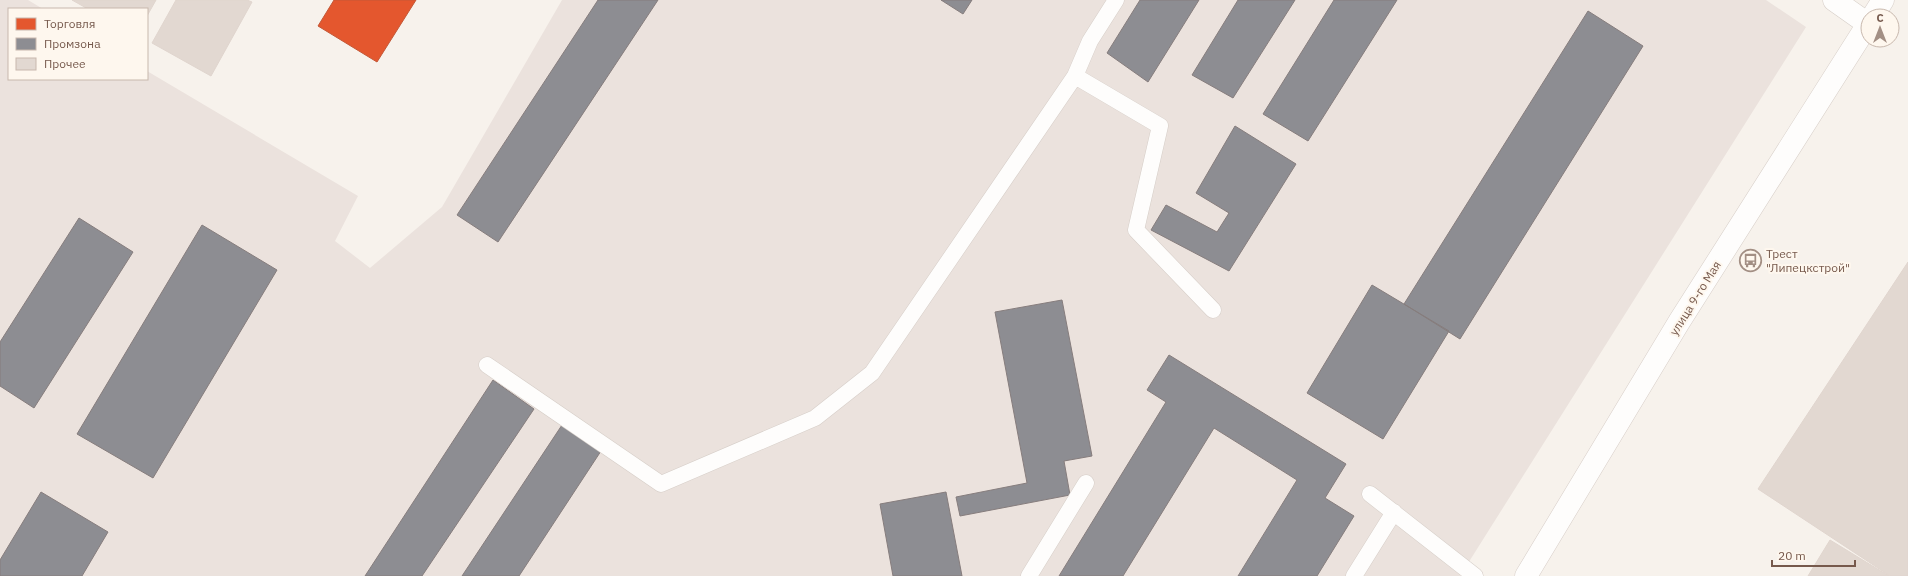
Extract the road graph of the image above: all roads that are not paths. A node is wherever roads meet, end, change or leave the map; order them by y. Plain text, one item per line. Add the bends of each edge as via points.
1 (1116, 0) edge
2 (1834, 0) edge
3 (1860, 18) edge
4 (1860, 37) edge
5 (1075, 76) junction
6 (1213, 310) dead end
7 (486, 365) dead end
8 (1086, 484) dead end
9 (1370, 494) dead end
10 (1394, 512) junction
11 (1029, 576) edge
12 (1354, 576) edge
13 (1475, 576) edge
14 (1526, 576) edge

1 - 5 lane via 1090,41
2 - 3 main road
4 - 14 main road, улица 9-го Мая via 1679,322
5 - 6 lane via 1160,126 1136,230
5 - 7 lane via 872,373 815,418 660,484
8 - 11 lane
9 - 10 lane
10 - 12 lane
10 - 13 lane

